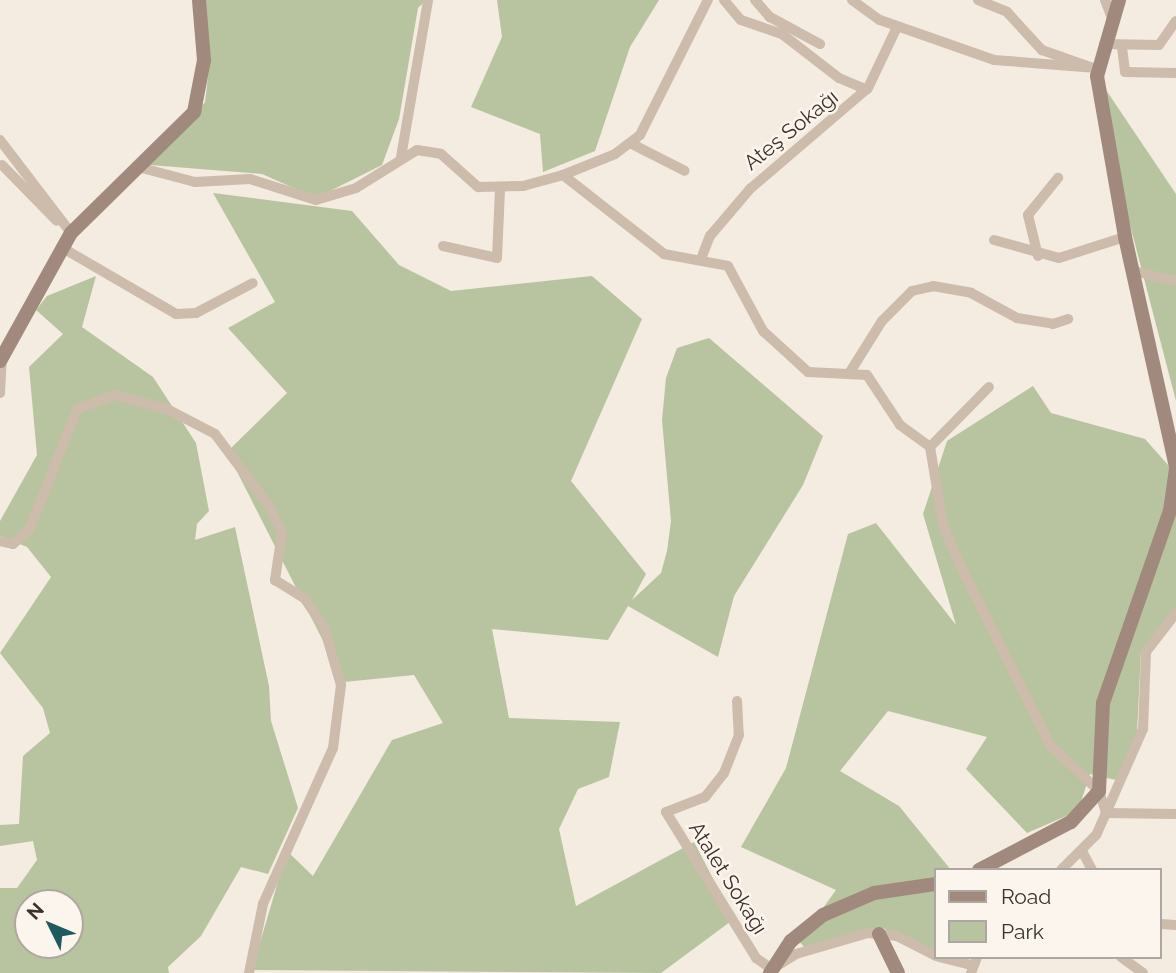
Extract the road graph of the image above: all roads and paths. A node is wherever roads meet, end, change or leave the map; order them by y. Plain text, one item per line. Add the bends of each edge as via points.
1 (199, 0) edge
2 (428, 0) edge
3 (708, 0) edge
4 (724, 0) edge
5 (755, 0) edge
6 (852, 0) edge
7 (978, 0) edge
8 (1008, 0) edge
9 (1105, 0) edge
10 (1119, 0) edge
11 (1007, 12) junction
12 (1112, 18) junction
13 (1176, 21) edge
14 (897, 27) junction
15 (820, 44) dead end
16 (1104, 44) junction
17 (1122, 47) junction
18 (1094, 68) junction
19 (1176, 73) edge
20 (867, 90) junction
21 (0, 140) edge
22 (632, 144) junction
23 (401, 158) junction
24 (2, 165) dead end
25 (138, 167) junction
26 (685, 171) dead end
27 (563, 175) junction
28 (1058, 178) dead end
29 (500, 188) junction
30 (71, 233) junction
31 (1125, 237) junction
32 (994, 240) dead end
33 (443, 246) dead end
34 (61, 247) junction
35 (1038, 256) junction
36 (701, 259) junction
37 (1134, 271) junction
38 (1176, 281) edge
39 (253, 283) dead end
40 (1068, 319) dead end
41 (1, 358) edge
42 (850, 372) junction
43 (989, 387) dead end
44 (0, 393) edge
45 (930, 447) junction
46 (1176, 468) edge
47 (0, 541) edge
48 (1176, 613) edge
49 (737, 701) dead end
50 (1099, 791) junction
51 (1106, 813) junction
52 (1176, 814) edge
53 (1082, 851) junction
54 (983, 868) edge
55 (1063, 868) edge
56 (1091, 868) edge
57 (934, 884) edge
58 (879, 934) junction
59 (934, 955) edge
60 (950, 959) edge
61 (1124, 959) edge
62 (973, 965) edge
63 (771, 971) edge
64 (248, 973) edge
65 (898, 973) edge
66 (1143, 973) edge

1 - 25 street via 200,98 183,127
2 - 23 street
3 - 22 street via 666,93
4 - 20 street via 741,20 782,34 838,78
5 - 15 street via 770,18
6 - 14 street
7 - 11 street
8 - 11 street
9 - 12 street
10 - 12 street
11 - 18 street via 1033,45
12 - 16 street
13 - 17 street via 1159,45
14 - 18 street via 1006,63
14 - 20 street, Ateş Sokağı
16 - 17 street
16 - 18 street
17 - 19 street via 1125,72
18 - 31 street
20 - 36 street, Ateş Sokağı via 750,189 710,236
21 - 30 street
22 - 26 street
22 - 27 street
23 - 25 street via 356,188 316,200 250,179 195,182
23 - 29 street via 434,151 478,187
24 - 30 street
25 - 30 street
27 - 29 street
27 - 36 street via 664,254
28 - 35 street via 1028,215
29 - 33 street via 497,258
30 - 34 street
31 - 35 street via 1077,257
31 - 37 street
32 - 35 street
34 - 39 street via 176,314 196,313
34 - 41 street
36 - 42 street via 728,266 763,331 808,372
37 - 38 street
37 - 46 street
40 - 42 street via 1053,324 1017,318 971,293 933,286 912,291 881,321
41 - 44 street
42 - 45 street via 876,383 900,425
43 - 45 street
45 - 50 street via 943,525 960,565 1050,745
46 - 50 street via 1170,511 1103,703
47 - 64 street via 13,544 30,528 77,409 115,396 167,409 215,434 269,506 282,533 275,580 305,599 324,627 341,685 333,748 263,904
48 - 51 street via 1146,652 1143,729
49 - 63 street, Atalet Sokağı via 739,735 724,773 705,797 666,813 745,944
50 - 51 street
50 - 54 street via 1071,822
51 - 52 street
51 - 53 street
53 - 55 street
53 - 56 street
57 - 63 street via 891,889 837,907 802,930
58 - 59 street
58 - 63 street via 820,945
58 - 65 street
60 - 62 street
61 - 66 street

